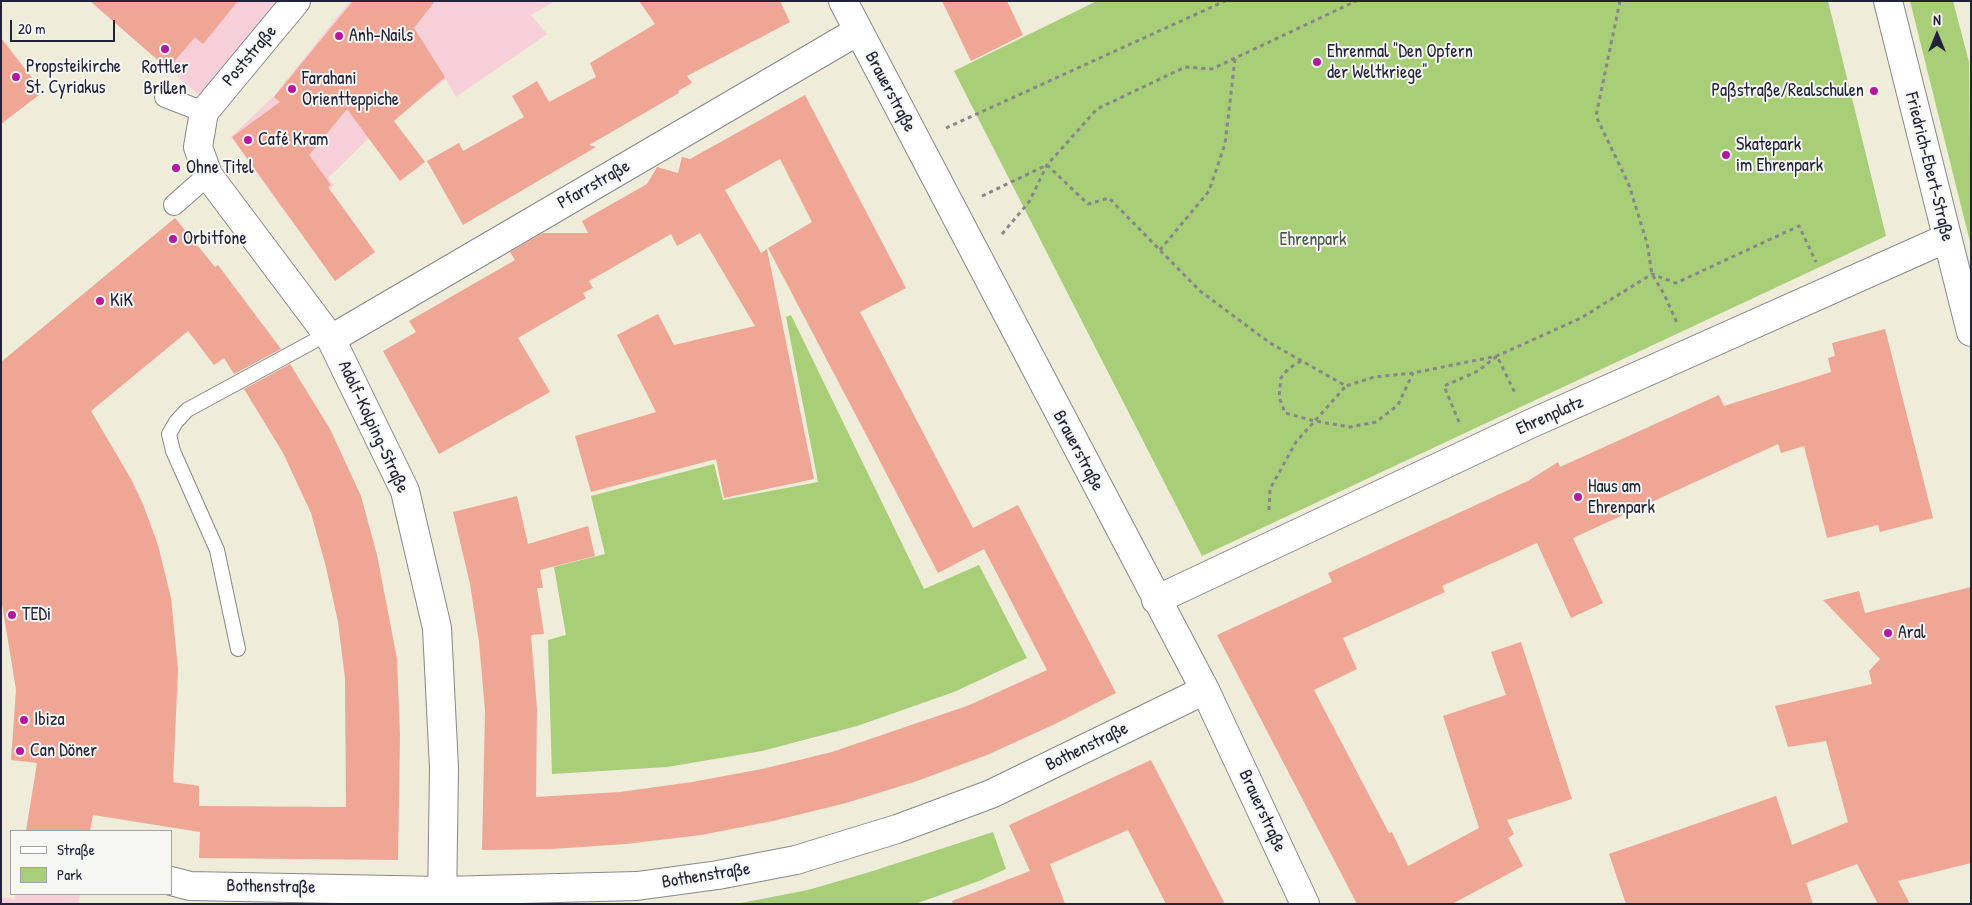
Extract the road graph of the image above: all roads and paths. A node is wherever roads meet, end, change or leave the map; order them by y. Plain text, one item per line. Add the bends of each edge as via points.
1 (296, 1) edge
2 (843, 1) edge
3 (1225, 1) edge
4 (1356, 1) edge
5 (1620, 1) edge
6 (1888, 1) edge
7 (858, 31) junction
8 (1235, 58) junction
9 (165, 97) dead end
10 (204, 112) junction
11 (916, 141) junction
12 (1047, 165) junction
13 (208, 175) junction
14 (174, 205) dead end
15 (952, 210) junction
16 (1947, 238) junction
17 (1160, 250) junction
18 (980, 263) junction
19 (1652, 274) junction
20 (1829, 292) junction
21 (1971, 332) edge
22 (329, 337) junction
23 (1691, 353) junction
24 (1497, 356) junction
25 (1301, 361) junction
26 (1413, 373) junction
27 (1507, 375) dead end
28 (1346, 386) junction
29 (1315, 422) junction
30 (1472, 451) junction
31 (1281, 541) junction
32 (1156, 600) junction
33 (238, 649) dead end
34 (1205, 690) junction
35 (172, 881) edge
36 (442, 898) edge
37 (1306, 904) edge

1 - 10 street, Poststraße
2 - 7 street, Brauerstraße
3 - 11 path
4 - 8 path
5 - 19 path via 1596,116 1629,185 1647,243
6 - 16 street, Friedrich-Ebert-Straße
7 - 11 street, Brauerstraße
7 - 22 street, Pfarrstraße
8 - 12 path via 1212,69 1184,67 1097,109
8 - 17 path via 1225,144 1209,191
9 - 10 street
10 - 13 street, Adolf-Kolping-Straße via 198,147
11 - 15 street, Brauerstraße
12 - 15 path
12 - 17 path via 1088,204 1109,198
12 - 18 path via 1029,202
13 - 14 street
13 - 22 street, Adolf-Kolping-Straße
15 - 18 street, Brauerstraße
16 - 20 street, Ehrenplatz
16 - 21 street, Friedrich-Ebert-Straße
17 - 25 path via 1200,291 1270,343
18 - 32 street, Brauerstraße
19 - 20 path via 1676,283 1799,226
19 - 23 path
19 - 24 path via 1582,318
20 - 23 street, Ehrenplatz
22 - 33 lane via 187,410 169,434 217,550
22 - 36 street, Adolf-Kolping-Straße via 405,491 437,628 444,768
23 - 30 street, Ehrenplatz
24 - 26 path
24 - 27 path
24 - 30 path via 1478,371 1444,386
25 - 28 path
25 - 29 path via 1281,378 1279,397 1285,413
26 - 28 path via 1374,377
26 - 29 path via 1398,405 1376,422 1350,427
28 - 29 path
29 - 31 path via 1296,442 1270,490 1269,512
30 - 31 street, Ehrenplatz
31 - 32 street, Ehrenplatz
32 - 34 street, Brauerstraße
34 - 36 street, Bothenstraße via 991,794 897,829 796,860 637,886
34 - 37 street, Brauerstraße
35 - 36 street, Bothenstraße via 190,886

